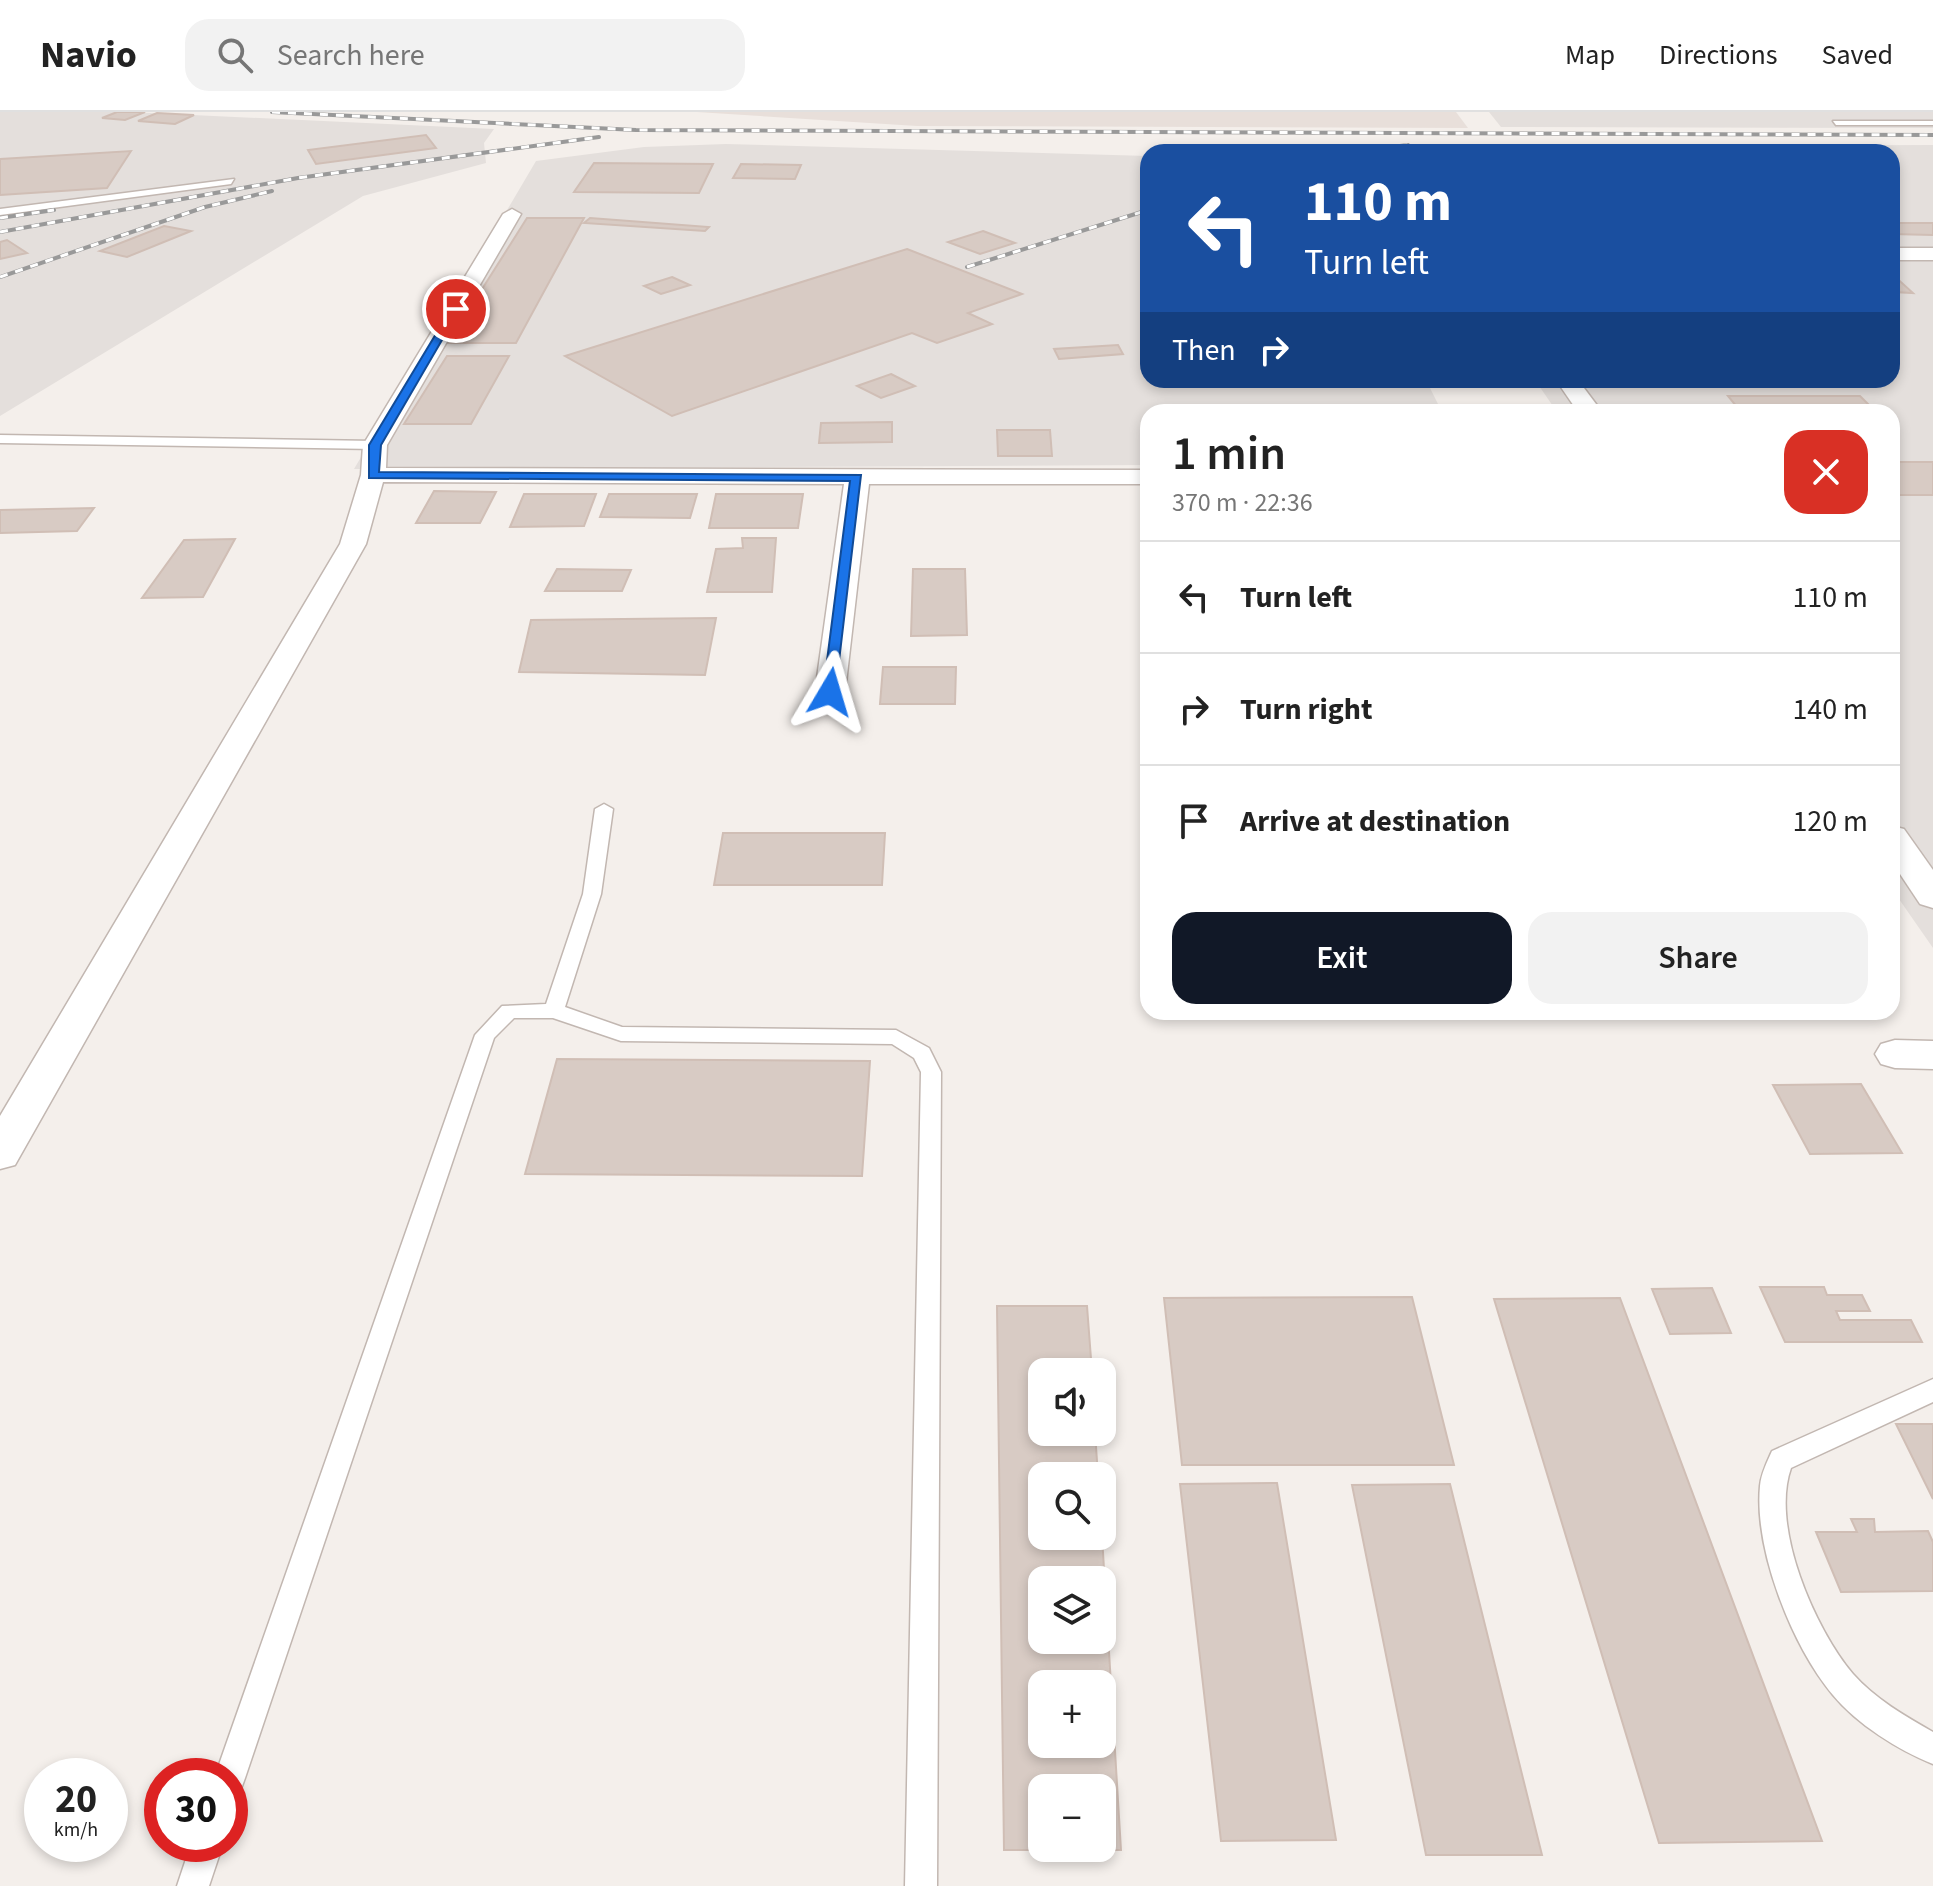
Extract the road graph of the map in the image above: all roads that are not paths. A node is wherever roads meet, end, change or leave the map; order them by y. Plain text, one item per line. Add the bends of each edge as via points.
1 (1836, 123) dead end
2 (1933, 123) edge
3 (231, 181) dead end
4 (0, 212) edge
5 (512, 214) dead end
6 (1900, 254) edge
7 (1933, 254) edge
8 (0, 439) edge
9 (374, 460) junction
10 (857, 477) junction
11 (1140, 477) edge
12 (830, 692) dead end
13 (604, 809) dead end
14 (1900, 849) edge
15 (1933, 896) edge
16 (554, 1011) junction
17 (0, 1153) edge
18 (1933, 1390) edge
19 (1933, 1749) edge
20 (237, 1758) edge
21 (201, 1862) edge
22 (193, 1886) edge
23 (921, 1886) edge

1 - 2 lane
3 - 4 lane
5 - 9 street
6 - 7 street
8 - 9 lane
9 - 10 street
9 - 17 street via 353,544
10 - 11 street
10 - 12 street
13 - 16 lane via 592,894
14 - 15 street
16 - 20 lane via 509,1011 485,1035
16 - 23 lane via 621,1034 896,1037 922,1053 931,1072
18 - 19 lane via 1781,1460 1773,1472 1772,1516 1818,1651 1868,1709
21 - 22 lane

